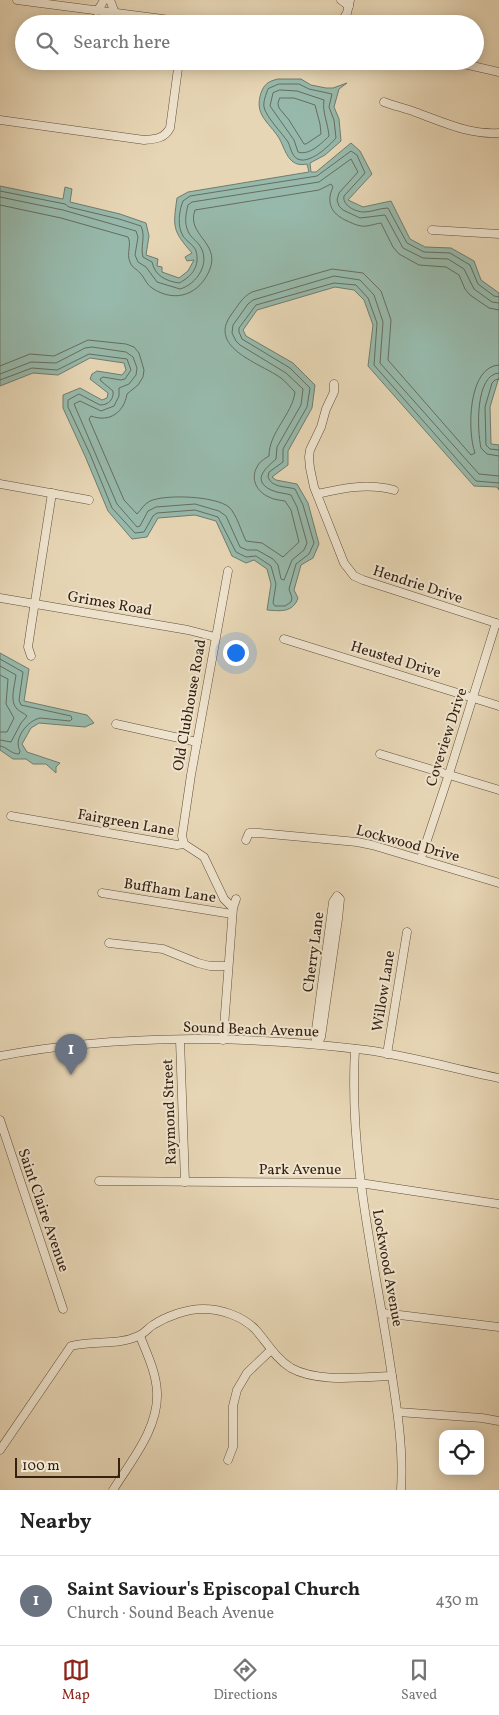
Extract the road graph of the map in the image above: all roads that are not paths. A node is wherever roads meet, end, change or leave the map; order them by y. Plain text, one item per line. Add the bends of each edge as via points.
1 (17, 0) edge
2 (104, 0) edge
3 (110, 0) edge
4 (341, 0) edge
5 (350, 3) edge
6 (96, 11) junction
7 (115, 13) junction
8 (127, 15) edge
9 (344, 15) edge
10 (484, 69) edge
11 (178, 70) edge
12 (499, 72) edge
13 (384, 102) dead end
14 (0, 120) edge
15 (499, 133) edge
16 (432, 230) dead end
17 (499, 234) edge
18 (334, 384) dead end
19 (0, 484) edge
20 (394, 490) dead end
21 (52, 493) junction
22 (317, 494) junction
23 (89, 500) dead end
24 (228, 571) dead end
25 (0, 598) edge
26 (34, 604) junction
27 (497, 624) edge
28 (215, 637) junction
29 (284, 639) dead end
30 (31, 656) dead end
31 (473, 698) junction
32 (499, 706) edge
33 (116, 724) dead end
34 (197, 742) junction
35 (380, 754) dead end
36 (449, 774) junction
37 (499, 790) edge
38 (11, 816) dead end
39 (248, 836) dead end
40 (184, 844) junction
41 (421, 858) junction
42 (499, 883) edge
43 (102, 893) dead end
44 (236, 899) dead end
45 (233, 911) junction
46 (406, 932) dead end
47 (109, 943) dead end
48 (228, 966) junction
49 (180, 1040) junction
50 (222, 1040) junction
51 (317, 1044) junction
52 (355, 1049) junction
53 (387, 1054) junction
54 (0, 1056) edge
55 (499, 1078) edge
56 (0, 1120) edge
57 (100, 1181) dead end
58 (185, 1182) junction
59 (360, 1183) junction
60 (499, 1204) edge
61 (63, 1309) dead end
62 (383, 1313) junction
63 (499, 1327) edge
64 (140, 1336) junction
65 (271, 1350) junction
66 (392, 1376) junction
67 (398, 1412) junction
68 (499, 1421) edge
69 (0, 1450) edge
70 (228, 1460) dead end
71 (113, 1490) edge
72 (401, 1490) edge

1 - 6 street
2 - 6 street
3 - 7 street
4 - 5 street
5 - 9 street
6 - 7 street
7 - 8 street
10 - 12 street
11 - 14 street via 170,128 165,136 159,138 144,140
13 - 15 street via 460,129
16 - 17 street
18 - 22 street, Hendrie Drive via 334,392 310,450 310,468
19 - 21 street
20 - 22 street via 360,486
21 - 23 street
21 - 26 street
22 - 27 street, Hendrie Drive via 344,563 354,576
24 - 28 street, Old Clubhouse Road
25 - 26 street, Grimes Road
26 - 28 street, Grimes Road
26 - 30 street via 28,647
27 - 31 street, Coveview Drive
28 - 34 street, Old Clubhouse Road
29 - 31 street, Heusted Drive
31 - 32 street, Heusted Drive
31 - 36 street, Coveview Drive
33 - 34 street
34 - 40 street, Old Clubhouse Road via 182,836
35 - 36 street
36 - 37 street
36 - 41 street, Coveview Drive
38 - 40 street, Fairgreen Lane
39 - 41 street, Lockwood Drive via 259,832 357,842
40 - 45 street, Fairgreen Lane via 204,857 224,900
41 - 42 street, Lockwood Drive
43 - 45 street, Buffham Lane
44 - 45 street
45 - 48 street
46 - 53 street, Willow Lane
47 - 48 street via 163,949 198,963
48 - 50 street
49 - 50 street, Sound Beach Avenue
49 - 54 street, Sound Beach Avenue via 100,1042 45,1047
49 - 58 street, Raymond Street
50 - 51 street, Sound Beach Avenue
51 - 51 street, Cherry Lane via 321,1037 338,918 340,900 337,896 333,902 315,1036
51 - 52 street, Sound Beach Avenue
52 - 53 street, Sound Beach Avenue
52 - 59 street, Lockwood Avenue via 354,1100
53 - 55 street, Sound Beach Avenue
56 - 61 street, Saint Claire Avenue
57 - 58 street, Park Avenue
58 - 59 street, Park Avenue
59 - 60 street, Park Avenue
59 - 62 street, Lockwood Avenue
62 - 63 street
62 - 66 street, Lockwood Avenue
64 - 65 street via 153,1324 171,1316 204,1309 236,1316 253,1328
64 - 69 street via 123,1341 71,1346
64 - 71 street via 154,1374 156,1406 143,1442
65 - 66 street via 290,1367 303,1373
65 - 70 street via 247,1374 237,1390 233,1406 233,1447
66 - 67 street, Lockwood Avenue
67 - 68 street
67 - 72 street, Lockwood Avenue

